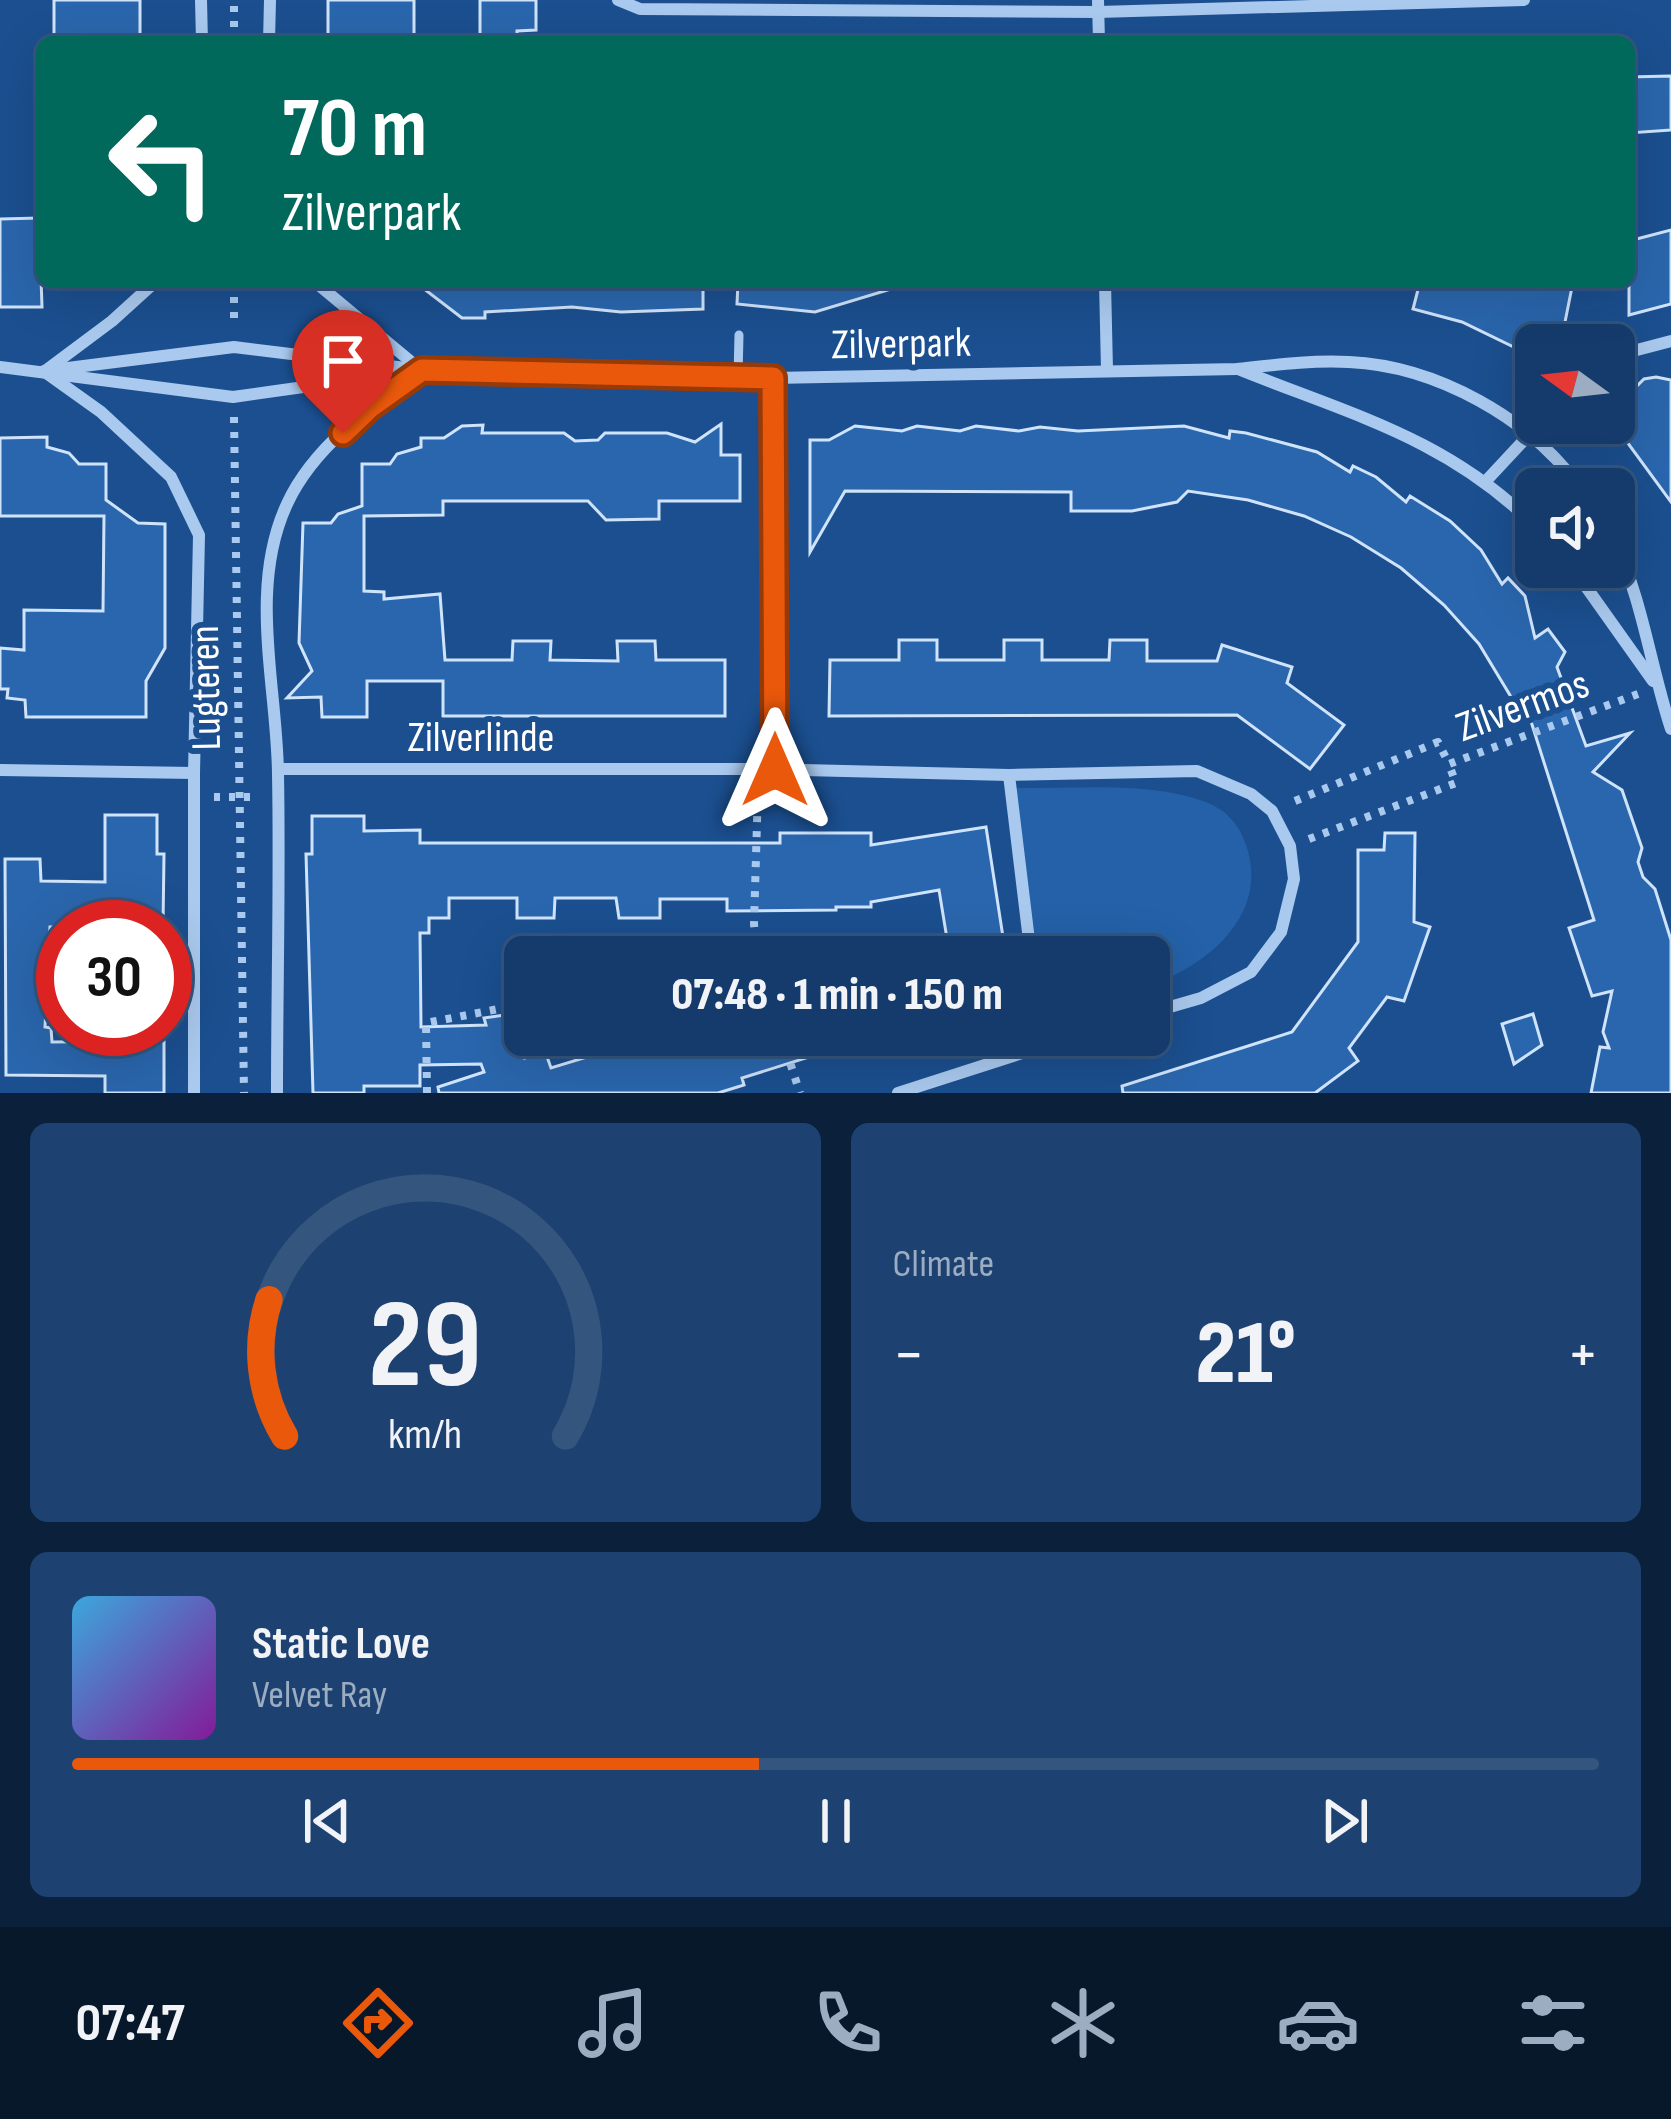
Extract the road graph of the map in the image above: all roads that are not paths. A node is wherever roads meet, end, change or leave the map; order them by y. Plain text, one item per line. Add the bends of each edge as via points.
1 (201, 0) edge
2 (270, 0) edge
3 (618, 0) edge
4 (1524, 0) edge
5 (1098, 6) edge
6 (202, 36) edge
7 (269, 36) edge
8 (1099, 36) edge
9 (148, 288) edge
10 (322, 288) edge
11 (1105, 288) edge
12 (739, 335) dead end
13 (1671, 341) edge
14 (1635, 350) edge
15 (0, 368) edge
16 (1237, 369) junction
17 (422, 370) junction
18 (1107, 370) junction
19 (44, 371) junction
20 (738, 377) junction
21 (773, 378) junction
22 (1515, 419) edge
23 (1521, 444) edge
24 (1546, 444) edge
25 (1565, 468) edge
26 (1485, 482) junction
27 (1515, 508) edge
28 (1587, 588) edge
29 (1633, 588) edge
30 (1658, 687) junction
31 (1671, 729) edge
32 (278, 769) junction
33 (0, 770) edge
34 (767, 770) junction
35 (194, 773) junction
36 (1009, 775) junction
37 (1028, 936) edge
38 (1170, 1007) edge
39 (999, 1056) edge
40 (194, 1093) edge
41 (277, 1093) edge
42 (898, 1093) edge

1 - 6 street
2 - 7 street
3 - 5 street via 640,9
4 - 5 street
5 - 8 street
9 - 19 street
10 - 17 street
11 - 18 street
12 - 20 lane
13 - 14 street
15 - 19 street, Zilverpark
16 - 18 street, Zilverpark
16 - 22 street, Zilverpark via 1354,362 1412,374
16 - 26 street, Zilverpark via 1389,426
17 - 19 street, Zilverpark via 234,346
17 - 19 street, Zilverpark via 233,397
17 - 20 street, Zilverpark
17 - 32 street via 316,459 274,537 266,602
18 - 21 street, Zilverpark
19 - 35 street via 171,477 199,535
20 - 21 street, Zilverpark
21 - 34 street
23 - 26 street
24 - 25 street, Zilverpark
26 - 27 street, Zilverpark
28 - 30 street
29 - 30 street
30 - 31 street
32 - 34 street, Zilverlinde
32 - 41 street
33 - 35 street
34 - 36 street, Zilverlinde
35 - 40 street
36 - 37 street
36 - 38 street, Zilverlinde via 1197,772 1272,811 1290,846 1294,879 1281,932 1251,972
39 - 42 street

